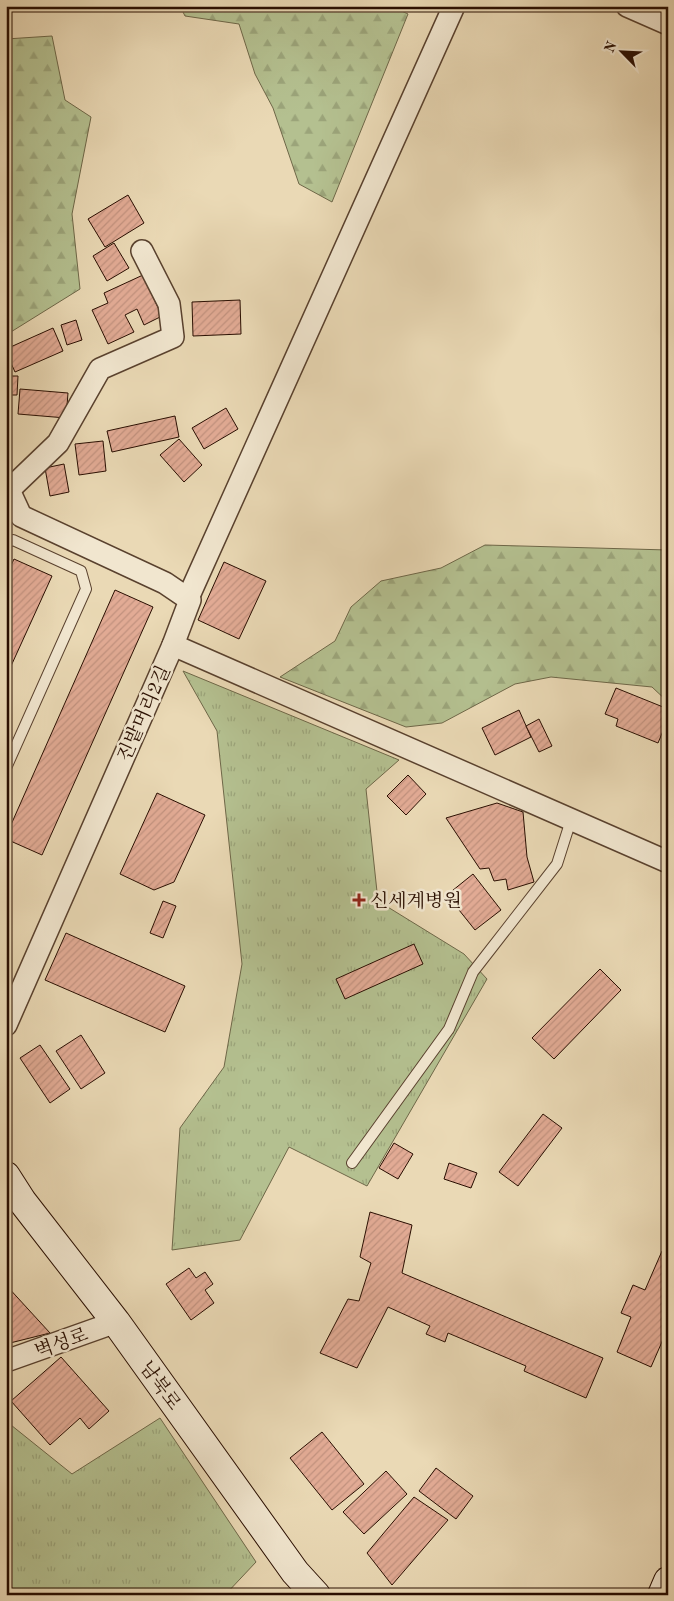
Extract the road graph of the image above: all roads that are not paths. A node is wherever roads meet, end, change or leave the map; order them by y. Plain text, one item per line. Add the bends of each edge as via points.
1 (454, 6) edge
2 (628, 6) edge
3 (668, 24) edge
4 (142, 251) dead end
5 (8, 489) edge
6 (6, 543) edge
7 (188, 598) junction
8 (173, 645) junction
9 (6, 768) edge
10 (571, 820) junction
11 (668, 862) edge
12 (6, 1025) edge
13 (352, 1163) dead end
14 (6, 1176) edge
15 (14, 1193) edge
16 (116, 1322) junction
17 (6, 1362) edge
18 (668, 1581) edge
19 (316, 1595) edge
20 (662, 1595) edge

1 - 7 street, 진밭머리2길
2 - 3 street
4 - 5 street via 169,304 173,337 100,369 58,443
5 - 7 street via 21,516 165,583
6 - 9 lane via 13,540 81,571 86,589
7 - 8 street, 진밭머리2길 via 190,600
8 - 10 street
8 - 12 street, 진밭머리2길
10 - 11 street
10 - 13 lane via 557,864 473,972 450,1029
14 - 15 main road, 남북로
15 - 16 main road, 남북로
16 - 17 street, 벽성로
16 - 19 main road, 남북로 via 295,1572
18 - 20 main road

